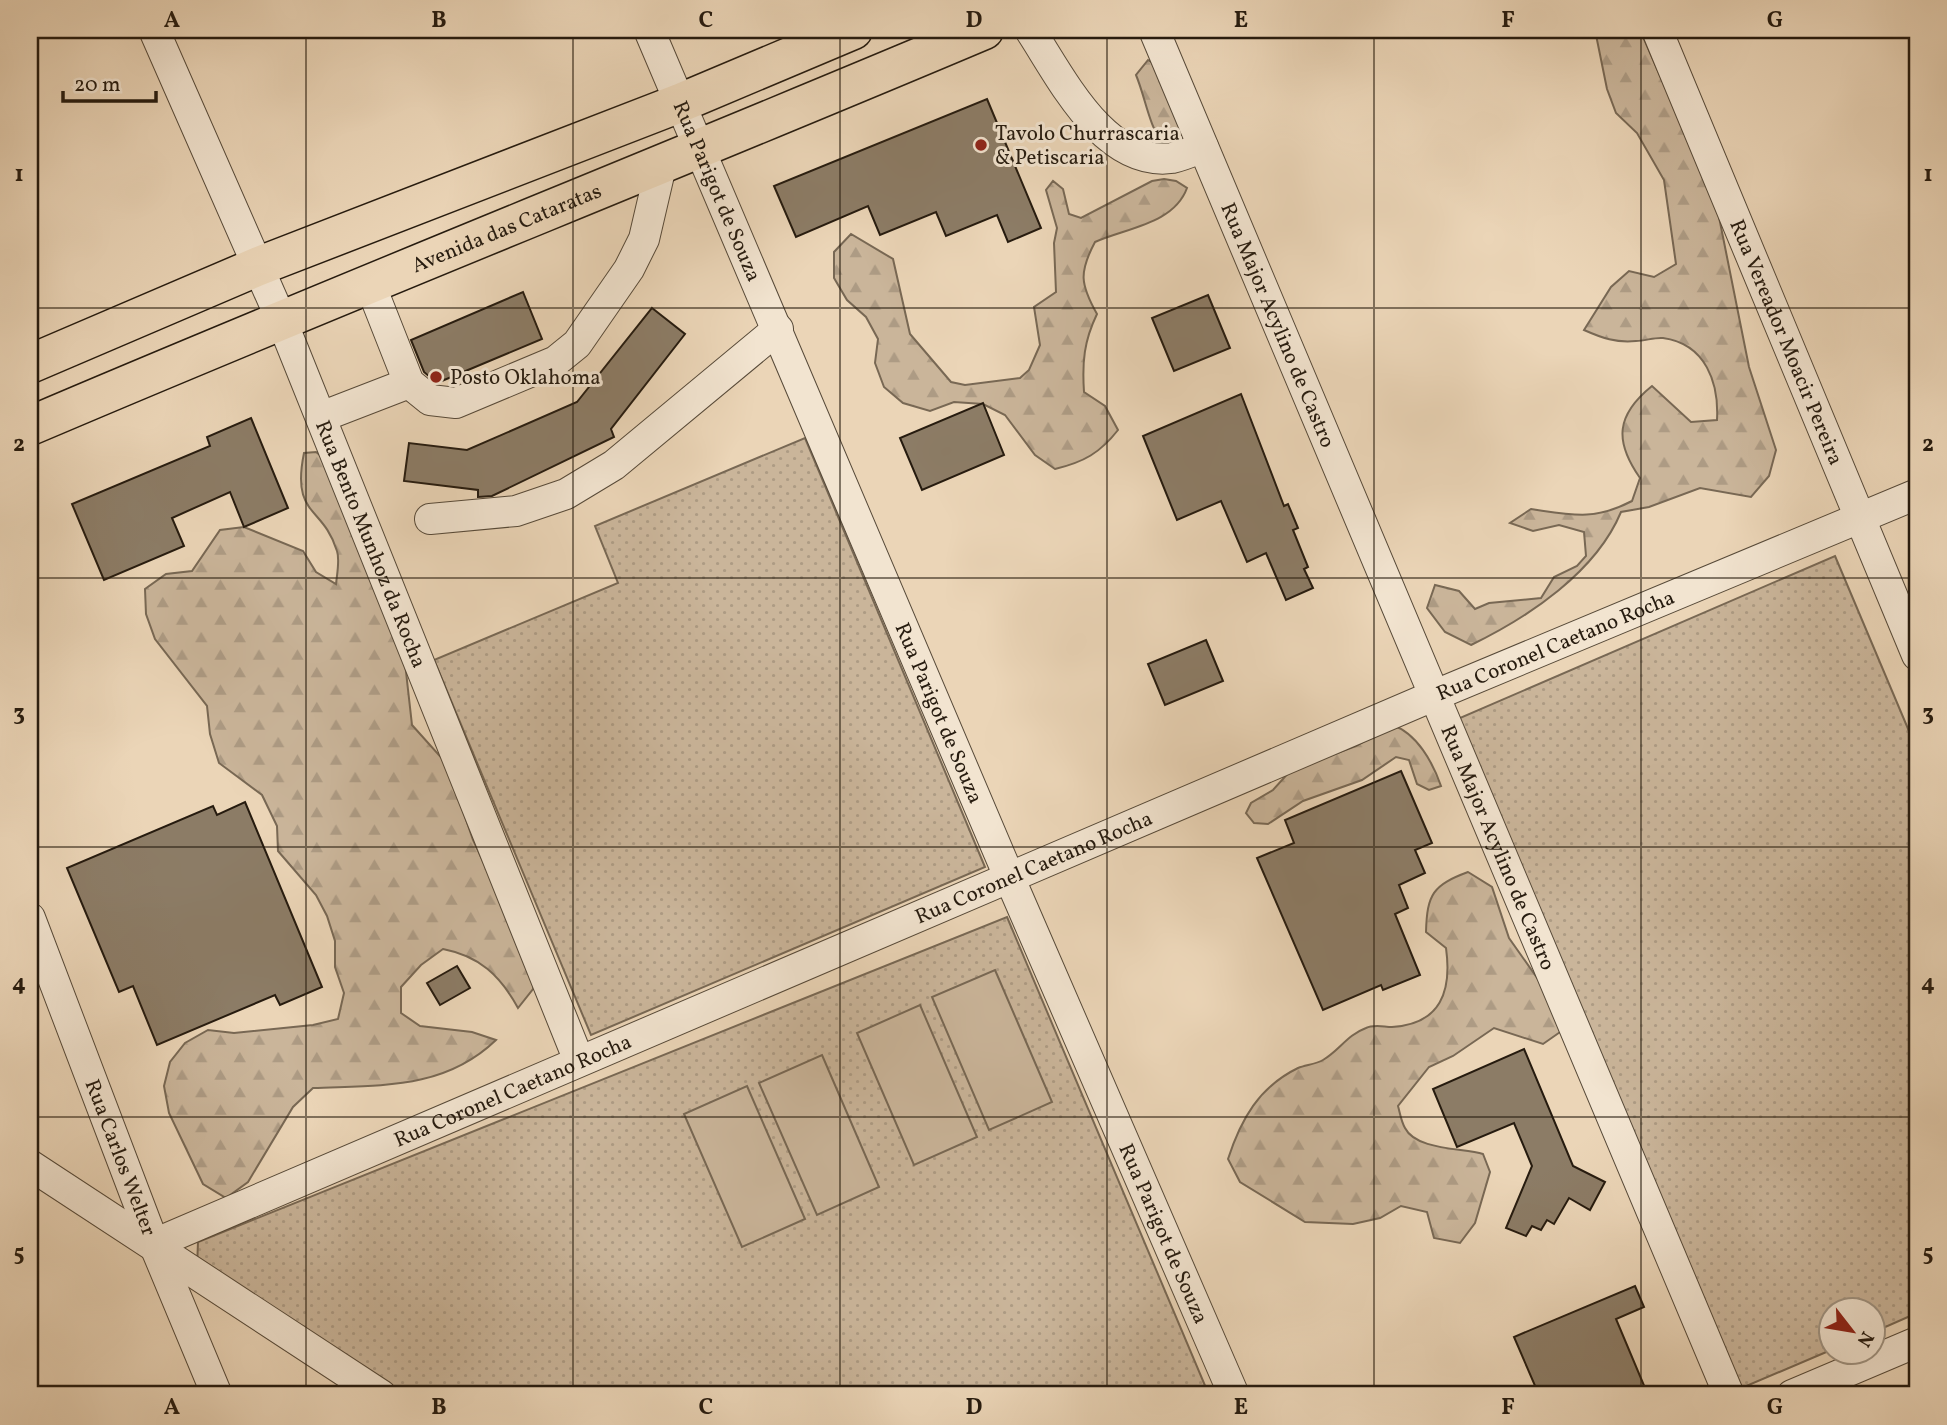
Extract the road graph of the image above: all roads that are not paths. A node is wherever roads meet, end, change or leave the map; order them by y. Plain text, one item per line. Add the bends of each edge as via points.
1 (154, 30) edge
2 (649, 30) edge
3 (853, 30) edge
4 (984, 30) edge
5 (1030, 30) edge
6 (1154, 30) edge
7 (1657, 30) edge
8 (680, 103) junction
9 (1203, 147) junction
10 (702, 150) junction
11 (661, 166) junction
12 (259, 267) junction
13 (370, 284) junction
14 (282, 318) junction
15 (778, 329) junction
16 (30, 364) edge
17 (409, 383) junction
18 (321, 417) junction
19 (30, 426) edge
20 (1917, 494) edge
21 (1861, 517) junction
22 (430, 519) dead end
23 (1917, 654) edge
24 (1433, 696) junction
25 (1010, 878) junction
26 (30, 918) edge
27 (579, 1061) junction
28 (30, 1165) edge
29 (154, 1244) junction
30 (1917, 1342) edge
31 (217, 1395) edge
32 (381, 1395) edge
33 (1234, 1395) edge
34 (1730, 1395) edge
35 (1792, 1395) edge

1 - 12 street, Rua Bento Munhoz da Rocha
2 - 8 street, Rua Parigot de Souza
3 - 8 main road
4 - 10 main road, Avenida das Cataratas
5 - 9 street via 1087,116 1111,140 1141,154 1171,158
6 - 9 street, Rua Major Acylino de Castro
7 - 21 street, Rua Vereador Moacir Pereira
8 - 10 street, Rua Parigot de Souza
8 - 12 main road
9 - 24 street, Rua Major Acylino de Castro
10 - 11 main road, Avenida das Cataratas
10 - 15 street, Rua Parigot de Souza
11 - 13 main road, Avenida das Cataratas
11 - 17 street via 644,239 629,269 576,344 556,361 456,403 430,400
12 - 14 street, Rua Bento Munhoz da Rocha
12 - 16 main road
13 - 14 main road, Avenida das Cataratas
13 - 17 street
14 - 18 street, Rua Bento Munhoz da Rocha
14 - 19 main road, Avenida das Cataratas
15 - 22 street via 614,465 566,494 516,511
15 - 25 street, Rua Parigot de Souza
17 - 18 street
18 - 27 street, Rua Bento Munhoz da Rocha
20 - 21 street, Rua Coronel Caetano Rocha
21 - 23 street, Rua Vereador Moacir Pereira
21 - 24 street, Rua Coronel Caetano Rocha
24 - 25 street, Rua Coronel Caetano Rocha
24 - 34 street, Rua Major Acylino de Castro
25 - 27 street, Rua Coronel Caetano Rocha
25 - 33 street, Rua Parigot de Souza
26 - 29 street, Rua Carlos Welter
27 - 29 street, Rua Coronel Caetano Rocha
28 - 29 street
29 - 31 street, Rua Carlos Welter
29 - 32 street
30 - 35 street

